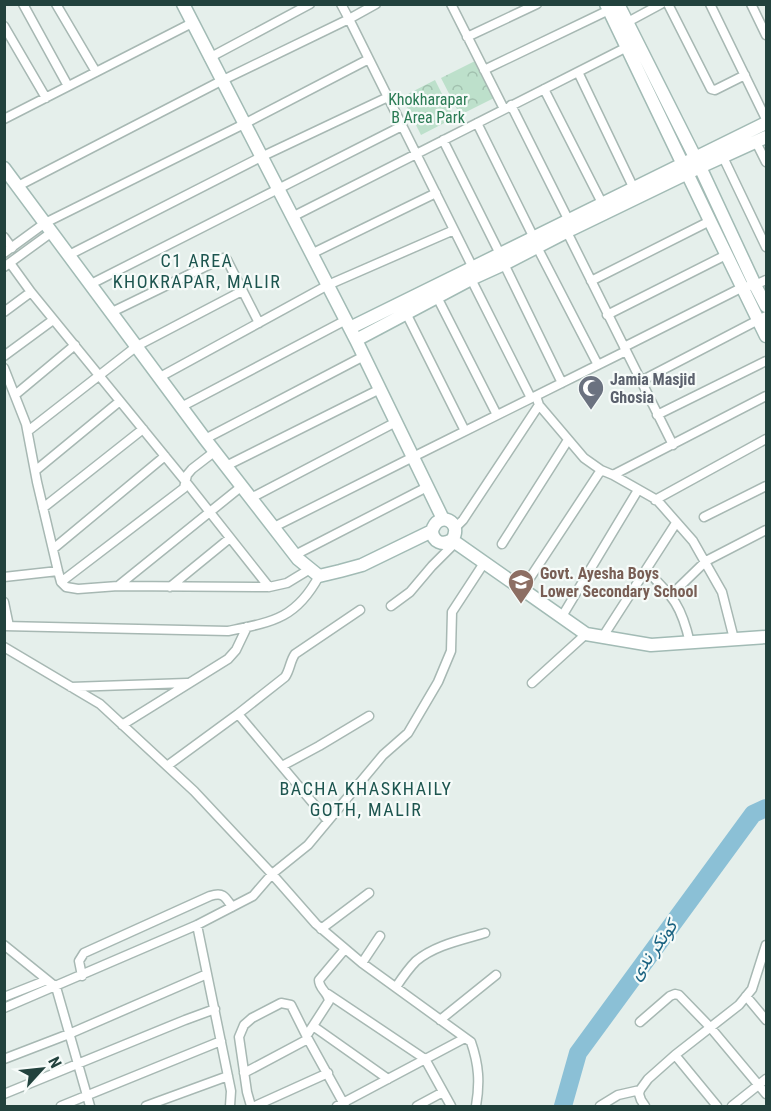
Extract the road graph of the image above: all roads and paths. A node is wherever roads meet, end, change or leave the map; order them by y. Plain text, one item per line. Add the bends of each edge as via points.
1 (23, 4) edge
2 (56, 4) edge
3 (183, 4) edge
4 (310, 4) edge
5 (341, 4) edge
6 (376, 4) edge
7 (451, 4) edge
8 (537, 4) edge
9 (661, 4) edge
10 (668, 4) edge
11 (710, 4) edge
12 (751, 4) edge
13 (611, 6) edge
14 (349, 19) junction
15 (192, 23) junction
16 (622, 25) junction
17 (4, 26) edge
18 (766, 35) edge
19 (467, 37) junction
20 (632, 44) junction
21 (209, 58) junction
22 (369, 59) junction
23 (484, 70) junction
24 (96, 72) junction
25 (578, 72) junction
26 (744, 75) junction
27 (221, 81) junction
28 (68, 86) junction
29 (544, 88) junction
30 (388, 96) junction
31 (46, 98) junction
32 (507, 107) junction
33 (4, 119) edge
34 (766, 121) edge
35 (477, 123) junction
36 (244, 124) junction
37 (402, 126) junction
38 (443, 140) junction
39 (761, 140) edge
40 (416, 153) junction
41 (261, 157) junction
42 (723, 158) junction
43 (766, 162) edge
44 (698, 163) junction
45 (4, 168) edge
46 (685, 169) junction
47 (18, 186) junction
48 (278, 190) junction
49 (436, 193) junction
50 (636, 193) junction
51 (602, 203) junction
52 (292, 217) junction
53 (710, 221) junction
54 (48, 227) junction
55 (569, 227) junction
56 (454, 230) junction
57 (4, 237) edge
58 (536, 242) junction
59 (766, 247) edge
60 (12, 248) junction
61 (4, 253) edge
62 (311, 254) junction
63 (69, 255) junction
64 (726, 255) junction
65 (502, 259) junction
66 (7, 265) edge
67 (473, 274) junction
68 (591, 281) junction
69 (91, 284) junction
70 (755, 284) edge
71 (327, 285) junction
72 (242, 291) junction
73 (31, 292) junction
74 (437, 297) junction
75 (766, 306) edge
76 (4, 312) edge
77 (112, 312) junction
78 (406, 313) junction
79 (607, 315) junction
80 (763, 318) edge
81 (53, 320) junction
82 (259, 323) junction
83 (348, 324) junction
84 (766, 336) edge
85 (356, 340) junction
86 (75, 345) junction
87 (137, 346) junction
88 (625, 349) junction
89 (4, 356) edge
90 (364, 356) junction
91 (766, 361) edge
92 (598, 365) junction
93 (4, 368) edge
94 (99, 375) junction
95 (160, 377) junction
96 (641, 381) junction
97 (562, 383) junction
98 (380, 389) junction
99 (15, 395) junction
100 (766, 396) edge
101 (534, 397) junction
102 (120, 400) junction
103 (539, 405) junction
104 (181, 406) junction
105 (497, 415) junction
106 (657, 415) junction
107 (396, 422) junction
108 (143, 429) junction
109 (27, 431) junction
110 (465, 431) junction
111 (205, 439) junction
112 (766, 439) edge
113 (568, 440) junction
114 (673, 445) junction
115 (214, 452) junction
116 (165, 456) junction
117 (412, 457) junction
118 (226, 466) junction
119 (602, 470) junction
120 (35, 471) junction
121 (613, 475) junction
122 (186, 482) junction
123 (242, 486) junction
124 (766, 486) edge
125 (427, 487) junction
126 (638, 490) junction
127 (251, 498) junction
128 (655, 500) junction
129 (43, 508) junction
130 (210, 512) junction
131 (704, 517) dead end
132 (443, 519) junction
133 (676, 523) junction
134 (274, 527) junction
135 (766, 530) edge
136 (432, 531) junction
137 (454, 537) junction
138 (230, 538) junction
139 (502, 544) dead end
140 (53, 549) junction
141 (295, 555) junction
142 (706, 561) junction
143 (484, 563) junction
144 (646, 570) junction
145 (58, 571) junction
146 (314, 572) junction
147 (4, 577) edge
148 (61, 582) junction
149 (118, 586) junction
150 (170, 587) junction
151 (269, 587) junction
152 (522, 590) junction
153 (671, 595) junction
154 (4, 602) edge
155 (391, 606) dead end
156 (360, 610) dead end
157 (561, 618) junction
158 (7, 626) edge
159 (247, 627) junction
160 (586, 634) junction
161 (766, 637) edge
162 (602, 638) junction
163 (734, 639) junction
164 (690, 643) junction
165 (4, 647) edge
166 (190, 683) junction
167 (532, 683) dead end
168 (70, 687) junction
169 (238, 714) junction
170 (369, 716) dead end
171 (122, 725) junction
172 (167, 766) junction
173 (282, 766) junction
174 (328, 821) junction
175 (272, 874) junction
176 (369, 893) dead end
177 (232, 907) junction
178 (197, 925) junction
179 (321, 928) junction
180 (485, 933) dead end
181 (380, 936) dead end
182 (4, 945) edge
183 (766, 945) edge
184 (345, 949) junction
185 (362, 963) junction
186 (207, 974) junction
187 (496, 975) dead end
188 (82, 976) junction
189 (47, 980) junction
190 (56, 987) junction
191 (396, 987) junction
192 (328, 994) junction
193 (746, 996) junction
194 (4, 997) edge
195 (4, 1008) edge
196 (215, 1009) junction
197 (440, 1020) junction
198 (766, 1020) edge
199 (640, 1022) dead end
200 (312, 1026) junction
201 (710, 1027) junction
202 (69, 1034) junction
203 (307, 1037) junction
204 (465, 1038) junction
205 (221, 1041) junction
206 (675, 1055) junction
207 (4, 1059) edge
208 (425, 1059) junction
209 (77, 1064) junction
210 (244, 1073) junction
211 (328, 1073) junction
212 (228, 1076) junction
213 (387, 1079) junction
214 (766, 1079) edge
215 (759, 1085) junction
216 (640, 1090) junction
217 (443, 1092) junction
218 (4, 1094) edge
219 (766, 1094) edge
220 (86, 1096) junction
221 (342, 1105) edge
222 (61, 1107) edge
223 (90, 1107) edge
224 (146, 1107) edge
225 (230, 1107) edge
226 (253, 1107) edge
227 (417, 1107) edge
228 (451, 1107) edge
229 (476, 1107) edge
230 (600, 1107) edge
231 (645, 1107) edge
232 (717, 1107) edge
233 (732, 1107) edge

1 - 28 street
2 - 24 street
3 - 15 street
4 - 21 street
5 - 14 street
6 - 14 street
7 - 19 street
8 - 19 street
9 - 16 street
10 - 26 street via 711,89
11 - 26 street
12 - 18 street
13 - 16 street
13 - 23 street
14 - 22 street
14 - 27 street
15 - 21 street
15 - 24 street
16 - 20 street
17 - 31 street
19 - 23 street
20 - 25 street
20 - 44 street
20 - 46 street
21 - 27 street
22 - 30 street
22 - 36 street
23 - 32 street
24 - 28 street
25 - 29 street
25 - 50 street
26 - 34 street
27 - 36 street
27 - 47 street
28 - 31 street
29 - 32 street
29 - 51 street
30 - 37 street
30 - 41 street
31 - 33 street
32 - 35 street
32 - 55 street
34 - 44 street
35 - 38 street
35 - 58 street
36 - 41 street
36 - 54 street
37 - 40 street
37 - 48 street
38 - 40 street
38 - 65 street
39 - 42 street
39 - 43 street
40 - 49 street
40 - 52 street
41 - 48 street
41 - 63 street
42 - 44 street
42 - 59 street
44 - 46 street
44 - 70 street
45 - 47 street
46 - 50 street
46 - 53 street
47 - 54 street
48 - 52 street
48 - 69 street
49 - 56 street
49 - 62 street
50 - 51 street
50 - 55 street
51 - 55 street
52 - 62 street
53 - 64 street
53 - 68 street
54 - 60 street
54 - 63 street
54 - 66 street
55 - 58 street
55 - 68 street
56 - 67 street
56 - 71 street
57 - 60 street
58 - 65 street
58 - 92 street
60 - 61 street
62 - 71 street
63 - 69 street
64 - 70 street
64 - 79 street
65 - 67 street
65 - 97 street
66 - 73 street
67 - 74 street
67 - 83 street
67 - 101 street
68 - 79 street
69 - 77 street
70 - 75 street
70 - 80 street
70 - 88 street
71 - 82 street
71 - 83 street
72 - 77 street via 224,258
72 - 82 street
72 - 87 street
73 - 76 street
73 - 81 street
74 - 78 street
74 - 105 street
77 - 87 street
78 - 85 street
78 - 110 street
79 - 88 street
80 - 84 street
80 - 96 street
81 - 86 street
81 - 89 street
82 - 95 street
83 - 85 street
83 - 104 street
85 - 90 street
86 - 94 street
86 - 99 street
87 - 94 street
87 - 95 street
88 - 92 street
88 - 96 street
90 - 98 street
90 - 111 street
91 - 106 street
92 - 97 street
93 - 99 street
94 - 102 street
94 - 109 street
95 - 104 street
96 - 106 street
97 - 101 street
98 - 107 street
98 - 118 street
99 - 109 street
100 - 114 street
101 - 103 street
101 - 105 street
102 - 108 street
102 - 120 street
103 - 113 street
103 - 137 street
104 - 111 street
105 - 110 street
106 - 114 street
107 - 117 street
107 - 127 street
108 - 116 street
108 - 129 street
109 - 120 street
110 - 117 street
111 - 115 street
112 - 128 street
113 - 119 street
113 - 139 street
114 - 121 street
115 - 118 street
115 - 122 street via 192,469
116 - 122 street
116 - 140 street
117 - 125 street
117 - 134 street
118 - 123 street
119 - 121 street
119 - 152 street
120 - 129 street
121 - 126 street
122 - 130 street
122 - 148 street via 184,488
123 - 127 street
123 - 130 street
124 - 131 street
125 - 132 street
125 - 141 street
126 - 128 street
126 - 157 street
127 - 134 street
128 - 133 street
129 - 140 street
130 - 138 street
130 - 149 street
132 - 136 street via 436,522
132 - 137 street via 450,522
133 - 142 street
133 - 144 street
134 - 141 street
135 - 142 street
136 - 137 street via 437,541 444,543
136 - 146 street via 362,565 340,572
137 - 143 street
137 - 155 street via 410,592
138 - 150 street
138 - 151 street
140 - 145 street
141 - 146 street
142 - 153 street
142 - 163 street via 722,592
143 - 152 street
143 - 174 street via 452,612 451,651 438,682 408,732
144 - 153 street
144 - 162 street
145 - 147 street
145 - 148 street
146 - 151 street
146 - 159 street via 311,591 296,608
148 - 149 street via 78,589
149 - 150 street
150 - 151 street
152 - 157 street
153 - 164 street via 686,623
154 - 158 street
156 - 169 street via 295,654 285,677
157 - 160 street
158 - 159 street via 228,631
159 - 166 street via 228,659
160 - 162 street
160 - 167 street
161 - 163 street
162 - 164 street via 651,645
163 - 164 street
165 - 168 street
166 - 168 street
166 - 171 street
168 - 171 street via 100,704
169 - 172 street
169 - 173 street
170 - 173 street
171 - 172 street
172 - 175 street
173 - 174 street
174 - 175 street via 308,845
175 - 177 street via 253,896
175 - 179 street
176 - 179 street
177 - 178 street
177 - 188 street via 225,897 210,896 84,953 79,961
178 - 186 street
178 - 188 street
179 - 184 street
180 - 191 street via 427,953
181 - 185 street
182 - 189 street
183 - 193 street via 752,989
184 - 185 street
184 - 192 street via 319,980
185 - 191 street
186 - 196 street
186 - 202 street
187 - 197 street
188 - 190 street
189 - 190 street
189 - 194 street
190 - 195 street
190 - 202 street
191 - 197 street
192 - 200 street via 329,1000
192 - 208 street
193 - 198 street
193 - 201 street
196 - 205 street
196 - 209 street
197 - 204 street
199 - 201 street via 675,994
200 - 203 street
200 - 213 street
201 - 206 street
201 - 215 street
202 - 207 street
202 - 209 street
203 - 210 street
203 - 210 street via 291,1005 286,1003 252,1018 239,1037
203 - 211 street
204 - 208 street
204 - 229 street via 471,1042 477,1060
205 - 212 street
205 - 220 street
206 - 216 street
206 - 232 street
208 - 213 street
208 - 217 street
209 - 218 street
209 - 220 street
210 - 226 street
211 - 221 street
211 - 226 street
212 - 224 street
212 - 225 street
213 - 221 street
214 - 215 street
215 - 219 street
215 - 233 street
216 - 230 street via 618,1095
216 - 231 street
217 - 227 street
217 - 228 street
220 - 222 street
220 - 223 street

